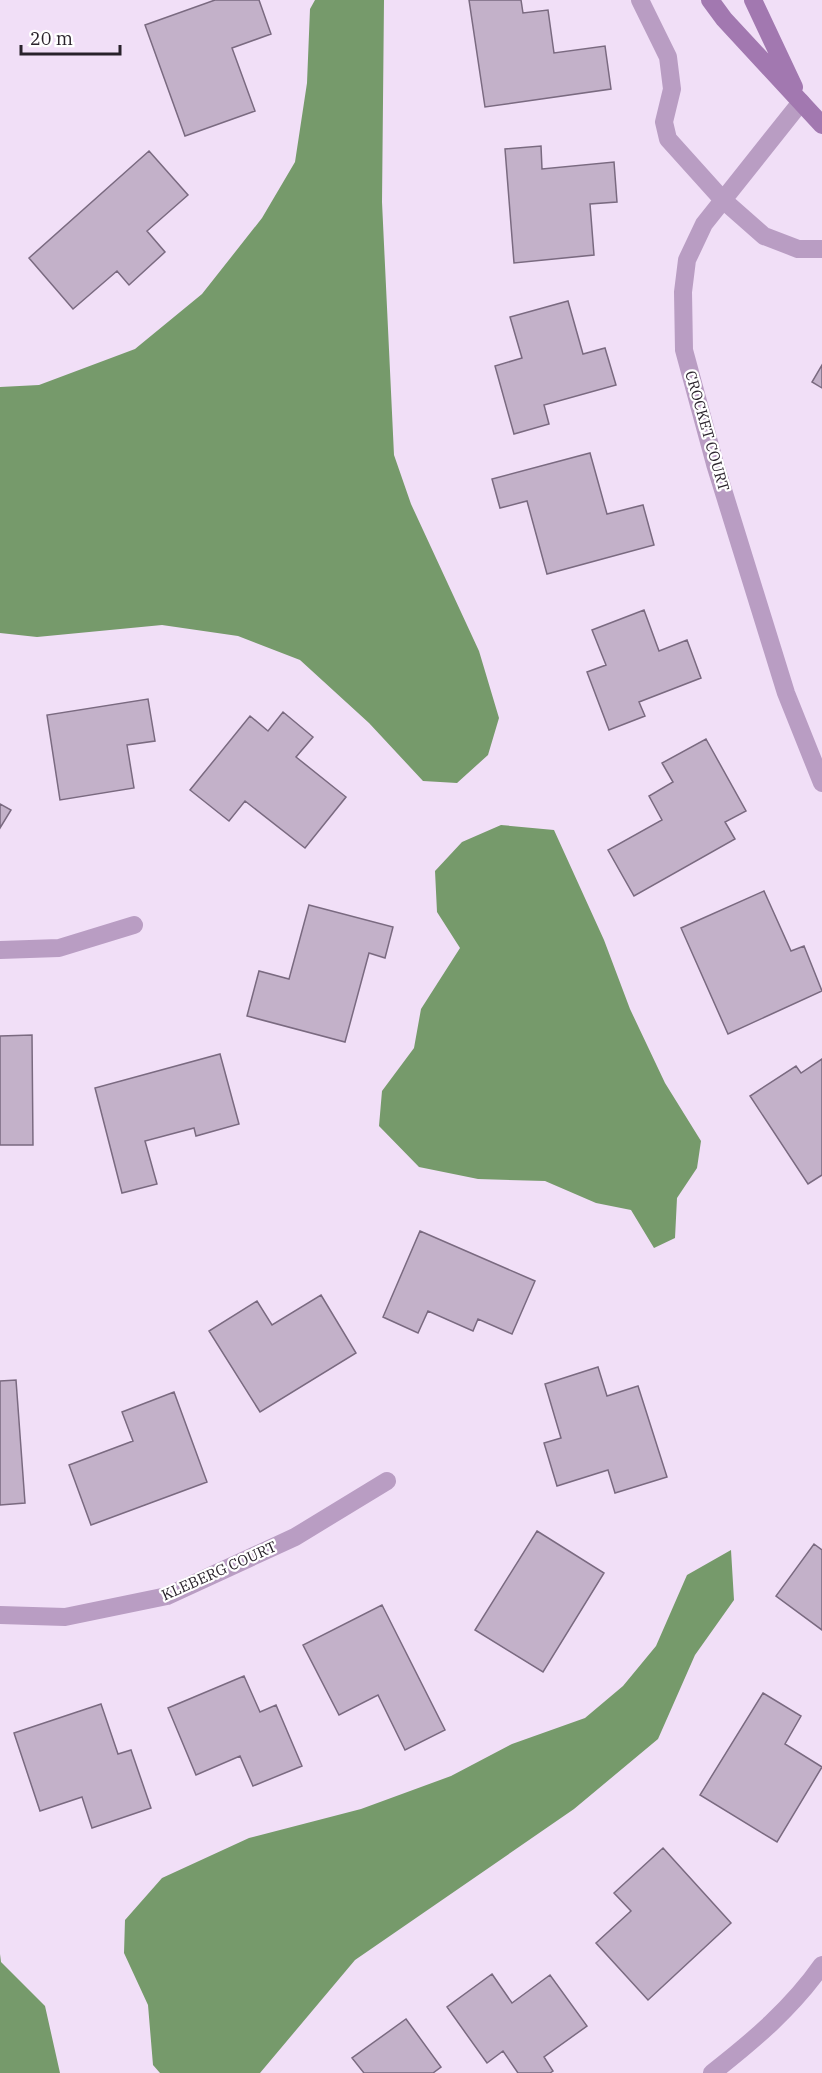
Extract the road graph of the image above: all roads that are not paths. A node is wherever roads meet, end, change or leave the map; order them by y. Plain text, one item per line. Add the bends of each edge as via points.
1 (640, 0) edge
2 (710, 0) edge
3 (753, 0) edge
4 (801, 102) junction
5 (822, 125) edge
6 (722, 199) junction
7 (822, 249) edge
8 (822, 783) edge
9 (135, 925) dead end
10 (0, 950) edge
11 (387, 1481) dead end
12 (0, 1615) edge
13 (822, 1965) edge
14 (712, 2073) edge

1 - 6 street via 668,57 672,89 664,122 668,139
2 - 4 street
3 - 4 street
4 - 5 street
4 - 6 street, CROCKET COURT
6 - 7 street via 764,236 798,249
6 - 8 street, CROCKET COURT via 704,224 687,260 682,292 684,350 786,693
9 - 10 street via 59,948
11 - 12 street, KLEBERG COURT via 295,1537 167,1596 65,1617
13 - 14 street via 803,1992 752,2042

